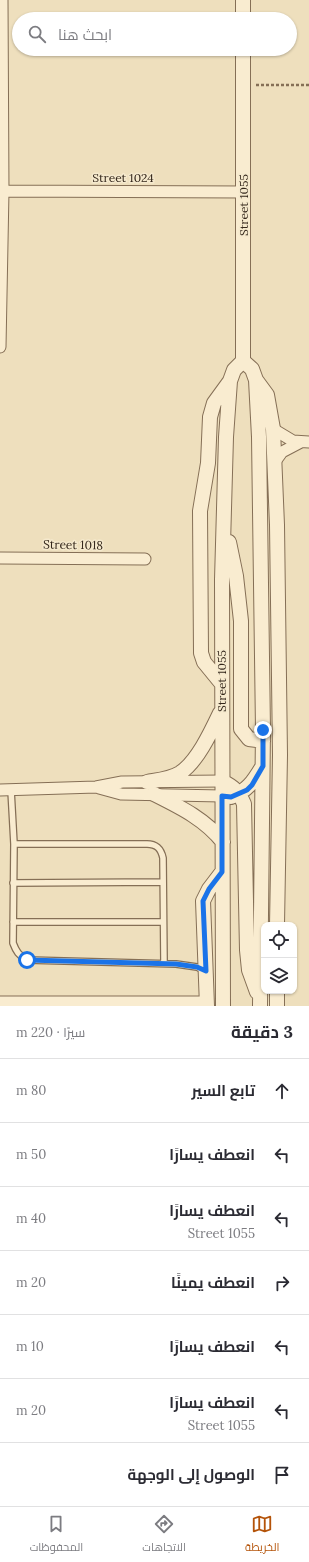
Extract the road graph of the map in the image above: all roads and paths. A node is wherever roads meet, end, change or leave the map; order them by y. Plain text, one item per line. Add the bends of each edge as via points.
1 (2, 0) edge
2 (243, 0) edge
3 (243, 12) edge
4 (1, 27) edge
5 (243, 56) edge
6 (244, 85) junction
7 (309, 85) edge
8 (3, 190) junction
9 (244, 192) junction
10 (0, 348) edge
11 (243, 361) junction
12 (256, 380) junction
13 (230, 381) junction
14 (273, 429) junction
15 (305, 442) edge
16 (274, 463) junction
17 (224, 520) junction
18 (0, 558) edge
19 (145, 559) dead end
20 (222, 684) junction
21 (222, 709) junction
22 (263, 741) junction
23 (263, 766) junction
24 (222, 781) junction
25 (147, 782) junction
26 (96, 787) junction
27 (0, 790) edge
28 (11, 790) junction
29 (154, 794) junction
30 (240, 794) junction
31 (222, 796) junction
32 (223, 842) junction
33 (14, 844) junction
34 (222, 872) junction
35 (163, 882) junction
36 (13, 883) junction
37 (13, 922) junction
38 (163, 922) junction
39 (277, 922) edge
40 (164, 963) junction
41 (206, 971) junction
42 (277, 994) edge
43 (0, 1002) edge
44 (260, 1003) edge
45 (207, 1004) edge
46 (223, 1006) edge
47 (277, 1006) edge

1 - 4 street
2 - 3 street
4 - 8 street
5 - 6 street, Street 1055
6 - 7 path
6 - 9 street, Street 1055
8 - 9 street, Street 1024
8 - 10 street
9 - 11 street, Street 1055
11 - 12 street via 252,369
11 - 13 street, Street 1055 via 234,370
12 - 14 street via 266,395
12 - 22 street
13 - 17 street, Street 1055
13 - 20 street via 214,403 210,417 208,463 200,510 201,653 204,662
14 - 15 street via 286,438
14 - 16 street
15 - 16 street via 282,452
16 - 39 street via 280,755
17 - 20 street, Street 1055
17 - 22 street via 242,621 242,729 249,739
18 - 19 street, Street 1018
20 - 21 street, Street 1055
21 - 24 street, Street 1055
21 - 25 street via 191,764 173,776
22 - 23 street
23 - 30 street via 252,785
23 - 44 street
24 - 25 street
24 - 30 street via 234,787
24 - 31 street, Street 1055
25 - 26 street via 122,782
26 - 28 street
26 - 29 street via 121,794
27 - 28 street
28 - 33 lane
29 - 31 street
29 - 32 street via 192,813 210,827
30 - 31 street
30 - 44 street via 244,804 245,820 247,950
31 - 32 street, Street 1055
32 - 34 street, Street 1055
33 - 35 lane via 153,844 162,852
33 - 36 lane
34 - 41 street via 203,901
34 - 46 street, Street 1055
35 - 36 lane
35 - 38 lane
36 - 37 lane
37 - 38 lane
37 - 40 lane via 14,947 21,957 27,960
38 - 40 lane
40 - 41 lane via 190,965
41 - 45 street
42 - 47 street
43 - 45 street

